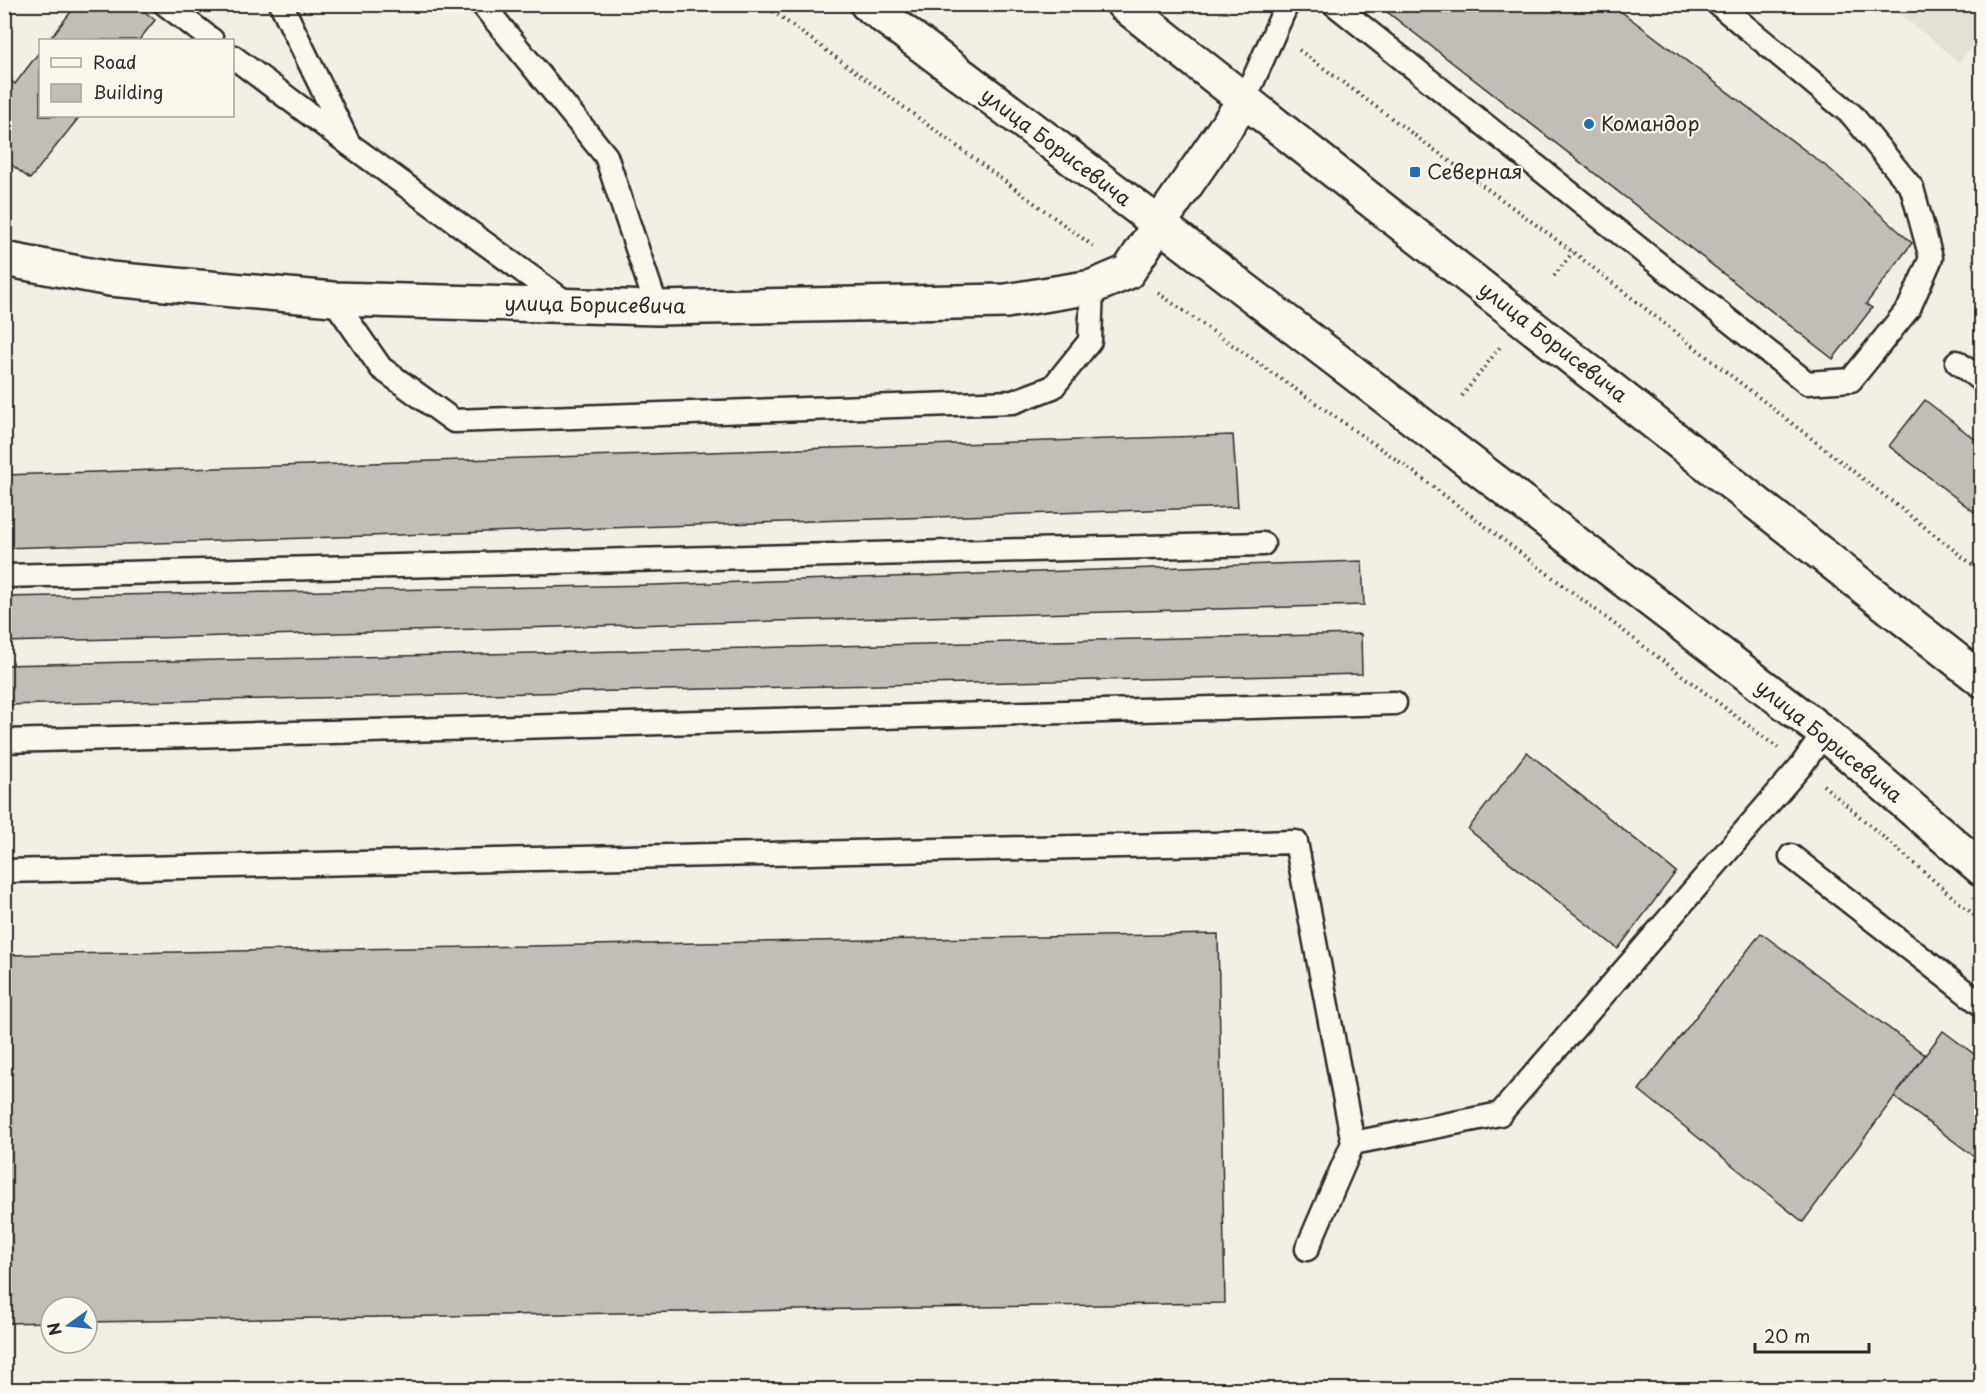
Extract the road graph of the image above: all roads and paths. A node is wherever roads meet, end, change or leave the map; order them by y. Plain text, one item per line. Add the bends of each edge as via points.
1 (165, 4) edge
2 (281, 4) edge
3 (482, 4) edge
4 (763, 4) edge
5 (867, 4) edge
6 (1123, 4) edge
7 (1287, 4) edge
8 (1334, 4) edge
9 (1718, 4) edge
10 (212, 39) edge
11 (1299, 50) dead end
12 (234, 58) edge
13 (1244, 101) junction
14 (349, 144) junction
15 (1159, 224) junction
16 (1573, 252) junction
17 (4, 259) edge
18 (1128, 272) junction
19 (1554, 276) dead end
20 (1092, 287) junction
21 (333, 299) junction
22 (568, 304) junction
23 (657, 308) junction
24 (1501, 346) dead end
25 (1957, 362) dead end
26 (1982, 381) edge
27 (1462, 396) dead end
28 (1263, 544) dead end
29 (1982, 572) edge
30 (4, 576) edge
31 (1982, 680) edge
32 (1395, 704) dead end
33 (1824, 733) junction
34 (4, 741) edge
35 (1801, 766) junction
36 (1791, 856) dead end
37 (1982, 869) edge
38 (4, 871) edge
39 (1982, 922) edge
40 (1982, 1005) edge
41 (1353, 1143) junction
42 (1307, 1249) dead end

1 - 10 lane
2 - 14 lane
3 - 23 lane via 606,156
4 - 18 path
5 - 15 street, улица Борисевича
6 - 13 street, улица Борисевича
7 - 13 lane
8 - 9 lane via 1807,383 1851,380 1909,308 1931,258 1912,188 1852,115
11 - 16 path
12 - 14 lane
13 - 15 street
13 - 31 street, улица Борисевича
14 - 22 lane
15 - 18 street
15 - 33 street, улица Борисевича
16 - 19 path
16 - 29 path
17 - 21 street, улица Борисевича via 110,279
18 - 20 street, улица Борисевича
18 - 35 path via 1407,467
20 - 21 lane via 1090,341 1053,387 1013,402 454,421 381,368
20 - 23 street, улица Борисевича via 1006,301
21 - 22 street, улица Борисевича
22 - 23 street, улица Борисевича
24 - 27 path
25 - 26 lane
28 - 30 lane
32 - 34 lane
33 - 35 lane
33 - 37 street, улица Борисевича
35 - 39 path
35 - 41 lane via 1500,1114
36 - 40 lane
38 - 41 lane via 1296,842
41 - 42 lane

